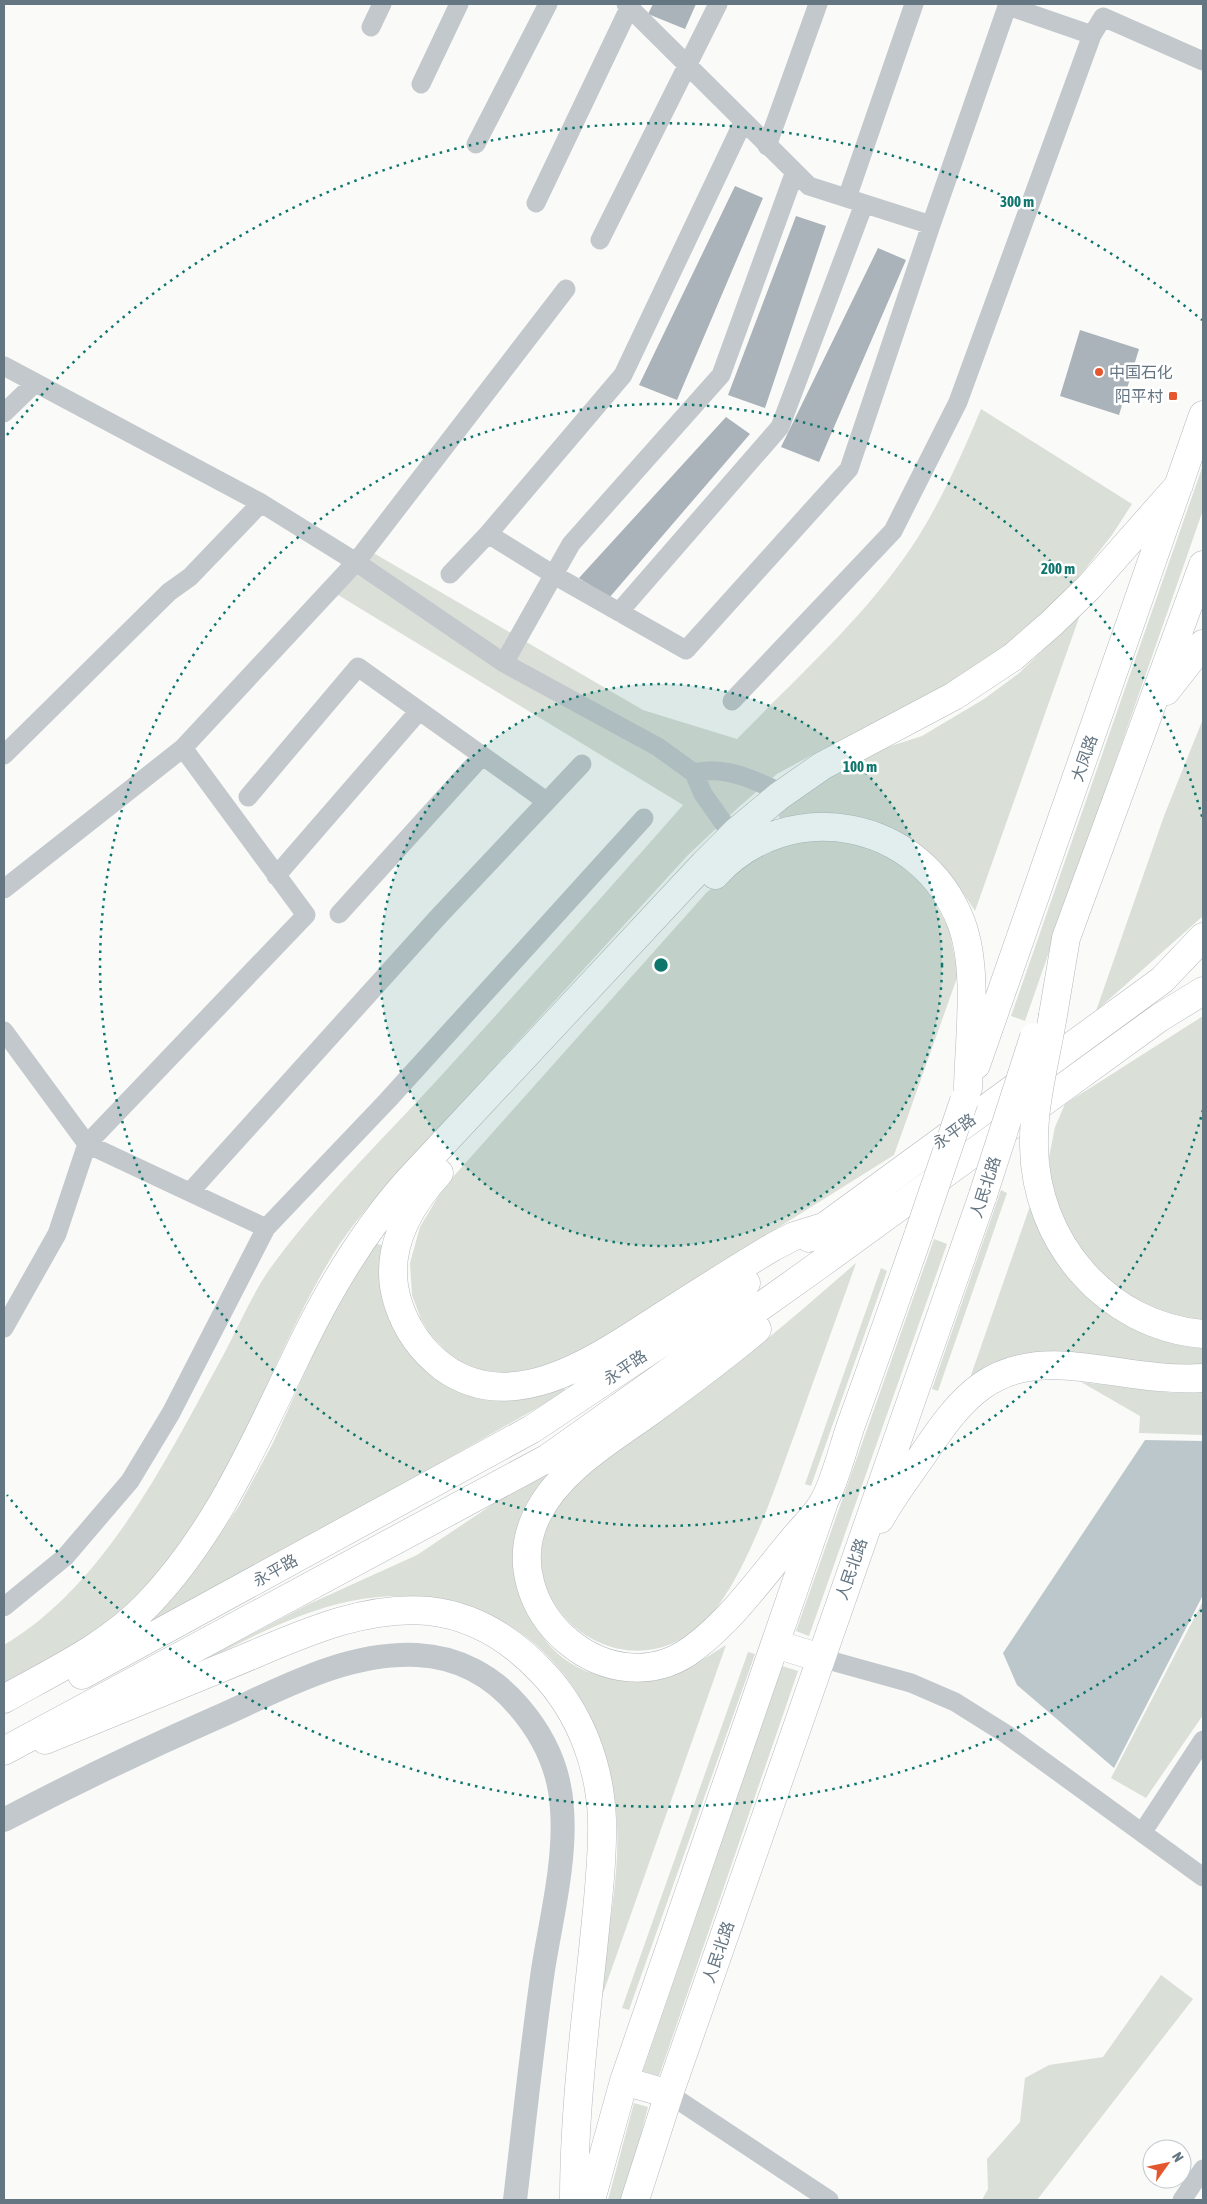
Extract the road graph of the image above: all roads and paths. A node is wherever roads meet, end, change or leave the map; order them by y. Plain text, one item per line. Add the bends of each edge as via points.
1 (382, 4) edge
2 (460, 4) edge
3 (548, 4) edge
4 (718, 4) edge
5 (818, 4) edge
6 (914, 4) edge
7 (629, 5) edge
8 (1008, 5) edge
9 (371, 27) dead end
10 (1092, 36) junction
11 (1203, 61) edge
12 (689, 66) junction
13 (421, 84) dead end
14 (743, 122) junction
15 (476, 144) dead end
16 (767, 146) junction
17 (794, 174) junction
18 (855, 201) junction
19 (536, 203) dead end
20 (931, 225) junction
21 (600, 240) dead end
22 (566, 289) dead end
23 (4, 366) edge
24 (36, 383) junction
25 (4, 413) edge
26 (1203, 415) edge
27 (1180, 485) junction
28 (261, 503) junction
29 (488, 534) junction
30 (356, 562) junction
31 (1203, 565) edge
32 (450, 574) dead end
33 (554, 576) junction
34 (619, 612) junction
35 (1203, 644) edge
36 (504, 663) junction
37 (732, 701) dead end
38 (1151, 710) junction
39 (420, 711) junction
40 (183, 748) junction
41 (4, 756) edge
42 (482, 756) junction
43 (582, 764) dead end
44 (694, 772) junction
45 (782, 793) junction
46 (248, 797) dead end
47 (546, 801) junction
48 (644, 818) dead end
49 (732, 835) junction
50 (276, 876) junction
51 (4, 888) edge
52 (339, 914) dead end
53 (1203, 937) edge
54 (1066, 938) junction
55 (1203, 949) edge
56 (1162, 980) junction
57 (1203, 984) edge
58 (1203, 992) edge
59 (1159, 1018) junction
60 (4, 1031) edge
61 (966, 1095) junction
62 (87, 1144) junction
63 (190, 1192) junction
64 (823, 1227) junction
65 (266, 1228) junction
66 (819, 1265) junction
67 (4, 1328) edge
68 (1203, 1334) edge
69 (1203, 1378) edge
70 (824, 1501) junction
71 (851, 1570) junction
72 (4, 1607) edge
73 (775, 1644) junction
74 (821, 1658) junction
75 (4, 1699) edge
76 (4, 1718) edge
77 (1203, 1740) edge
78 (4, 1751) edge
79 (4, 1757) edge
80 (4, 1820) edge
81 (1142, 1833) junction
82 (1203, 1878) edge
83 (624, 2081) junction
84 (669, 2094) junction
85 (1203, 2169) edge
86 (514, 2200) edge
87 (574, 2200) edge
88 (591, 2200) edge
89 (635, 2200) edge
90 (829, 2200) edge
91 (1182, 2200) edge

1 - 9 street
2 - 13 street
3 - 15 street
4 - 12 street
5 - 16 street
6 - 18 street
7 - 12 street
7 - 19 street
8 - 10 street
8 - 20 street
10 - 11 street via 1103,17
10 - 37 street via 958,402 893,531
12 - 14 street
12 - 21 street
14 - 16 street
14 - 29 street via 623,375
16 - 17 street
17 - 18 street via 808,186
17 - 33 street via 722,375 571,544
18 - 20 street
18 - 34 street via 780,427
20 - 34 street via 849,469 686,650
22 - 30 street
23 - 24 street
24 - 25 street
24 - 28 street
26 - 27 main road, 大凤路
27 - 45 main road via 1088,587 1013,656 962,692 847,751
27 - 61 main road, 大凤路
28 - 30 street
28 - 41 street via 190,577 169,592
29 - 32 street
29 - 33 street
30 - 36 street
30 - 40 street
31 - 38 main road
33 - 34 street
33 - 36 street
35 - 38 main road
36 - 44 street via 658,747
38 - 54 main road
39 - 42 street
39 - 46 street via 358,667
39 - 50 street
40 - 50 street
40 - 51 street
42 - 47 street
42 - 52 street
43 - 47 street
44 - 45 street via 724,771
44 - 49 street via 703,794
45 - 49 main road
47 - 63 street
48 - 65 street via 387,1101
49 - 75 main road via 391,1201 330,1293 225,1500 172,1577 134,1617 105,1641
50 - 62 street via 306,915
53 - 56 main road
54 - 68 main road, bridge via 1034,1126 1041,1197 1054,1233 1077,1268 1096,1288 1118,1304 1155,1323
54 - 71 main road, 人民北路, bridge via 983,1195
55 - 56 main road, 永平路
56 - 64 main road, 永平路
57 - 59 main road, 永平路
58 - 59 main road
59 - 66 main road, 永平路
60 - 62 street
61 - 64 main road via 970,959 961,922 940,885 903,851 858,830 817,826 780,833 742,852 719,870 432,1181 414,1205 399,1236 393,1265 394,1287 405,1322 438,1363 457,1376 476,1383 518,1386 550,1378 582,1364 773,1247
61 - 70 main road, bridge
62 - 63 street
62 - 67 street via 57,1234
63 - 65 street
64 - 76 main road, 永平路 via 691,1323 532,1429
65 - 72 street via 171,1413 130,1481 65,1557
66 - 70 main road via 766,1320 722,1359 589,1457 558,1485 541,1508 530,1532 527,1548 529,1580 550,1623 560,1635 586,1654 600,1661 631,1668 663,1664 695,1648 731,1613
66 - 78 main road, 永平路 via 548,1458
69 - 71 main road via 1157,1378 1048,1366 1011,1372 984,1385 950,1414 885,1509
70 - 73 main road
71 - 74 main road, 人民北路
73 - 74 main road
73 - 83 main road
74 - 81 street via 910,1683 955,1702 1006,1734
74 - 84 main road, 人民北路
77 - 81 street
79 - 87 main road via 304,1635 357,1618 399,1611 442,1613 470,1621 510,1643 548,1678 571,1711 590,1752 600,1795 602,1835 584,2036
80 - 86 street via 162,1742 343,1664 395,1655 431,1656 467,1666 498,1685 524,1712 547,1748 560,1788 562,1818 561,1849
81 - 82 street
83 - 84 main road
83 - 88 main road
84 - 89 main road, 人民北路
84 - 90 street
85 - 91 street

